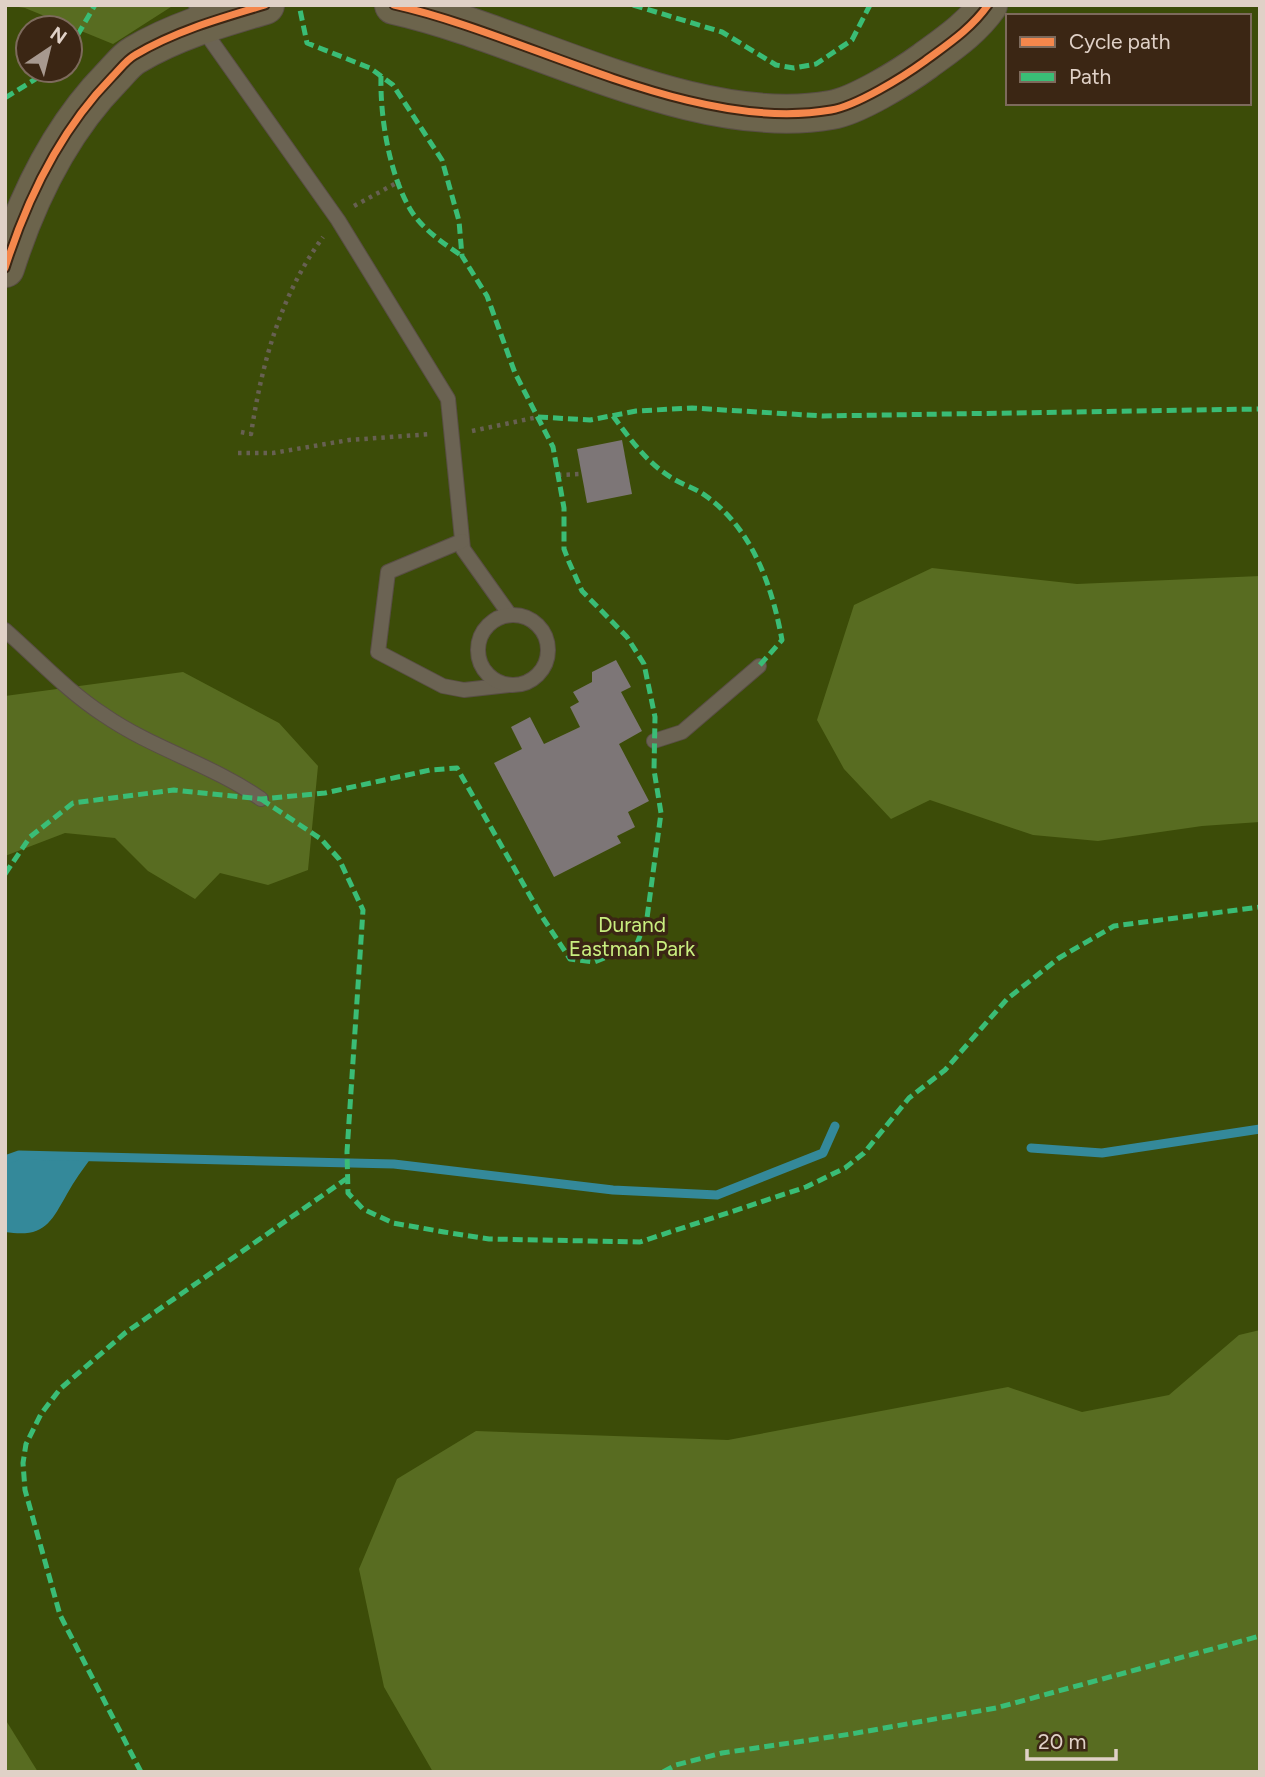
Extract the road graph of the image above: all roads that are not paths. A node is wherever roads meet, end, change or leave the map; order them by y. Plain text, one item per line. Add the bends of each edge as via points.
1 (265, 5) edge
2 (394, 5) edge
3 (988, 5) edge
4 (198, 15) edge
5 (5, 268) edge
6 (462, 541) junction
7 (510, 615) junction
8 (5, 630) edge
9 (759, 666) dead end
10 (509, 684) junction
11 (654, 741) dead end
12 (261, 799) dead end

1 - 4 street
2 - 3 street via 445,17 657,93 760,114 832,110 902,79 975,23
4 - 5 street via 133,55 91,98 65,134
4 - 6 lane via 338,220 448,399
6 - 7 lane via 463,549
6 - 10 lane via 388,572 378,652 426,680 464,690
7 - 10 lane via 482,633 479,655 489,675
7 - 10 lane via 533,620 549,650 541,672 532,680
8 - 12 lane via 103,715 239,783
9 - 11 lane via 682,732

